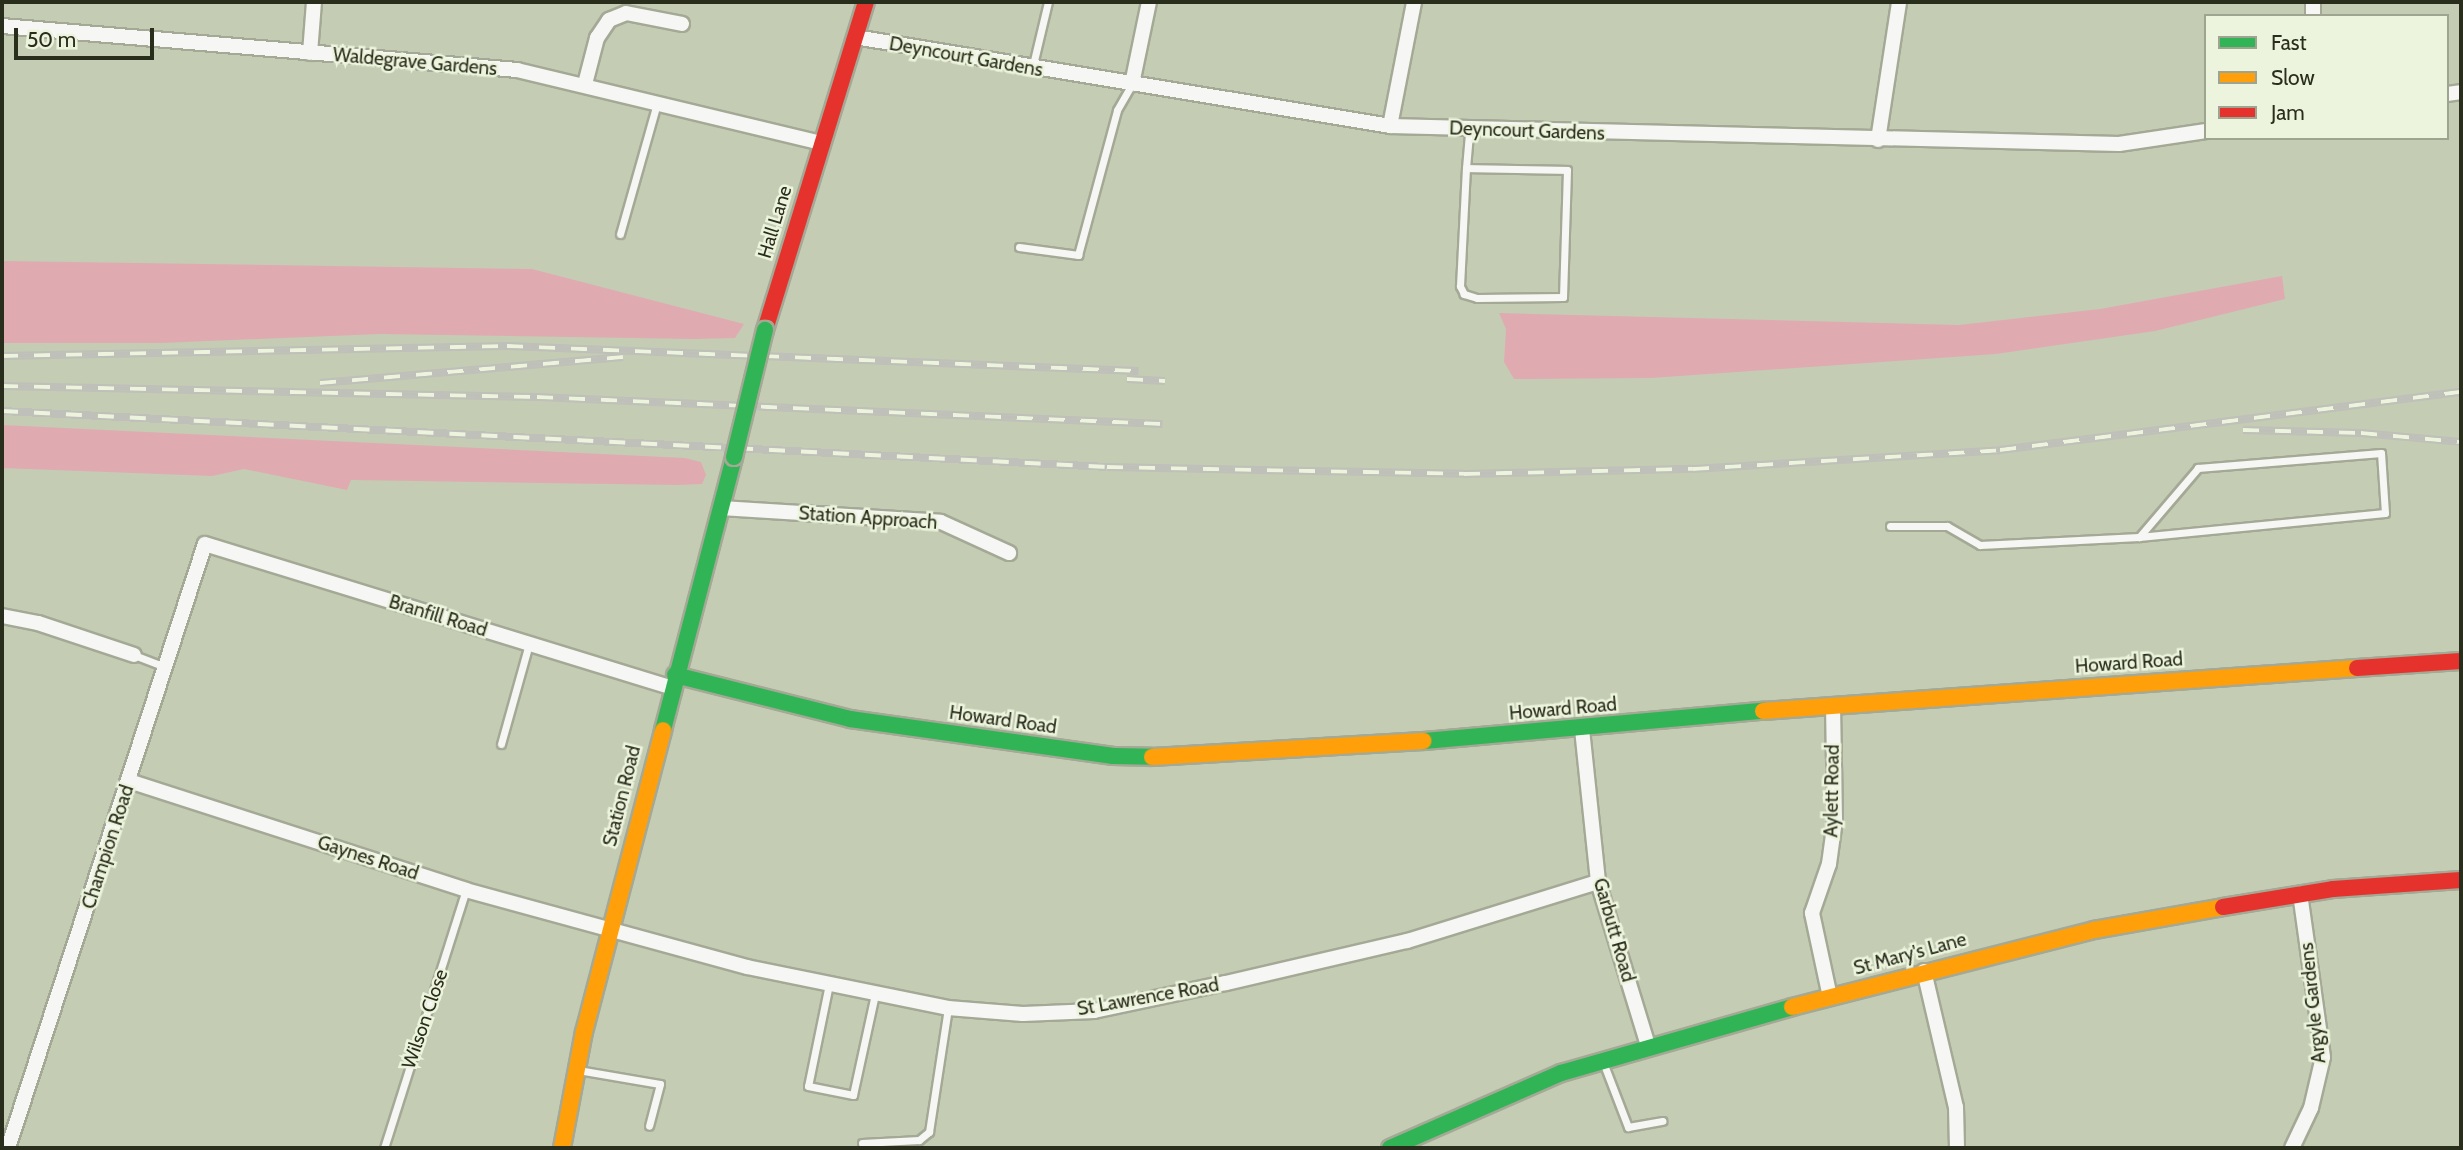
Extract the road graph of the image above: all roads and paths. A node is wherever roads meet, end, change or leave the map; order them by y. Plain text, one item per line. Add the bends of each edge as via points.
1 (314, 2) edge
2 (866, 2) edge
3 (1048, 2) edge
4 (1149, 2) edge
5 (1414, 2) edge
6 (1899, 2) edge
7 (682, 24) dead end
8 (2, 26) edge
9 (855, 37) junction
10 (310, 53) junction
11 (1032, 70) junction
12 (585, 84) junction
13 (1132, 84) junction
14 (657, 102) junction
15 (1390, 126) junction
16 (1469, 131) junction
17 (2204, 131) edge
18 (1878, 140) junction
19 (821, 143) junction
20 (1466, 168) junction
21 (620, 234) dead end
22 (1019, 247) dead end
23 (734, 457) joint
24 (721, 508) junction
25 (1890, 526) dead end
26 (2139, 537) junction
27 (205, 544) joint
28 (1009, 553) dead end
29 (2, 616) edge
30 (529, 643) junction
31 (134, 654) joint
32 (2461, 661) edge
33 (162, 666) junction
34 (673, 682) junction
35 (1833, 705) junction
36 (1582, 729) junction
37 (501, 744) dead end
38 (129, 781) junction
39 (2461, 880) edge
40 (1598, 883) junction
41 (467, 890) junction
42 (2301, 894) junction
43 (610, 931) junction
44 (1924, 971) junction
45 (829, 984) junction
46 (875, 994) junction
47 (1830, 997) junction
48 (948, 1008) junction
49 (1648, 1046) junction
50 (1602, 1060) junction
51 (578, 1070) junction
52 (1662, 1121) dead end
53 (649, 1126) dead end
54 (862, 1143) dead end
55 (8, 1148) edge
56 (384, 1148) edge
57 (562, 1148) edge
58 (1390, 1148) edge
59 (1956, 1148) edge
60 (2292, 1148) edge

1 - 10 street
2 - 9 street, Hall Lane
3 - 11 lane
4 - 13 street
5 - 15 street
6 - 18 street
7 - 12 street via 626,13 609,20 597,38
8 - 10 street, Waldegrave Gardens
9 - 11 street, Deyncourt Gardens
9 - 19 street, Hall Lane
10 - 12 street, Waldegrave Gardens via 517,70
11 - 13 street, Deyncourt Gardens
12 - 14 street, Waldegrave Gardens
13 - 15 street, Deyncourt Gardens
13 - 22 lane via 1113,122 1078,255
14 - 19 street, Waldegrave Gardens
14 - 21 lane
15 - 16 street, Deyncourt Gardens
16 - 18 street, Deyncourt Gardens
16 - 20 lane
17 - 18 street, Deyncourt Gardens via 2119,145
19 - 23 street, Hall Lane, bridge via 765,330
20 - 20 lane via 1460,286 1464,293 1477,298 1563,297 1567,170
23 - 24 street, Station Road
24 - 28 street, Station Approach via 941,522
24 - 34 street, Station Road
25 - 26 lane via 1947,526 1980,545
26 - 26 lane via 2385,513 2381,453 2198,468
27 - 30 street, Branfill Road
27 - 33 street, Champion Road
29 - 31 street
30 - 34 street, Branfill Road
30 - 37 lane
31 - 33 lane
32 - 35 street, Howard Road
33 - 38 street, Champion Road
34 - 36 street, Howard Road via 850,719 1113,756
34 - 43 street, Station Road
35 - 36 street, Howard Road
35 - 47 street, Aylett Road via 1835,820 1829,864 1812,913
36 - 40 street, Garbutt Road
38 - 41 street, Gaynes Road
38 - 55 street, Champion Road
39 - 42 street, St Mary's Lane
40 - 48 street, St Lawrence Road via 1407,941 1094,1011 1023,1014
40 - 49 street, Garbutt Road
41 - 43 street, Gaynes Road
41 - 56 lane, Wilson Close
42 - 44 street, St Mary's Lane via 2094,930
42 - 60 street, Argyle Gardens via 2323,1057 2311,1108
43 - 45 street, St Lawrence Road
43 - 51 street, Station Road
44 - 47 street, St Mary's Lane
44 - 59 street via 1956,1107
45 - 46 street, St Lawrence Road
45 - 46 lane via 808,1086 853,1095
46 - 48 street, St Lawrence Road
47 - 49 street, St Mary's Lane
48 - 54 lane via 929,1132 919,1140
49 - 50 street, St Mary's Lane
50 - 52 lane via 1628,1127
50 - 58 street, St Mary's Lane
51 - 53 lane via 660,1084
51 - 57 street, Station Road

